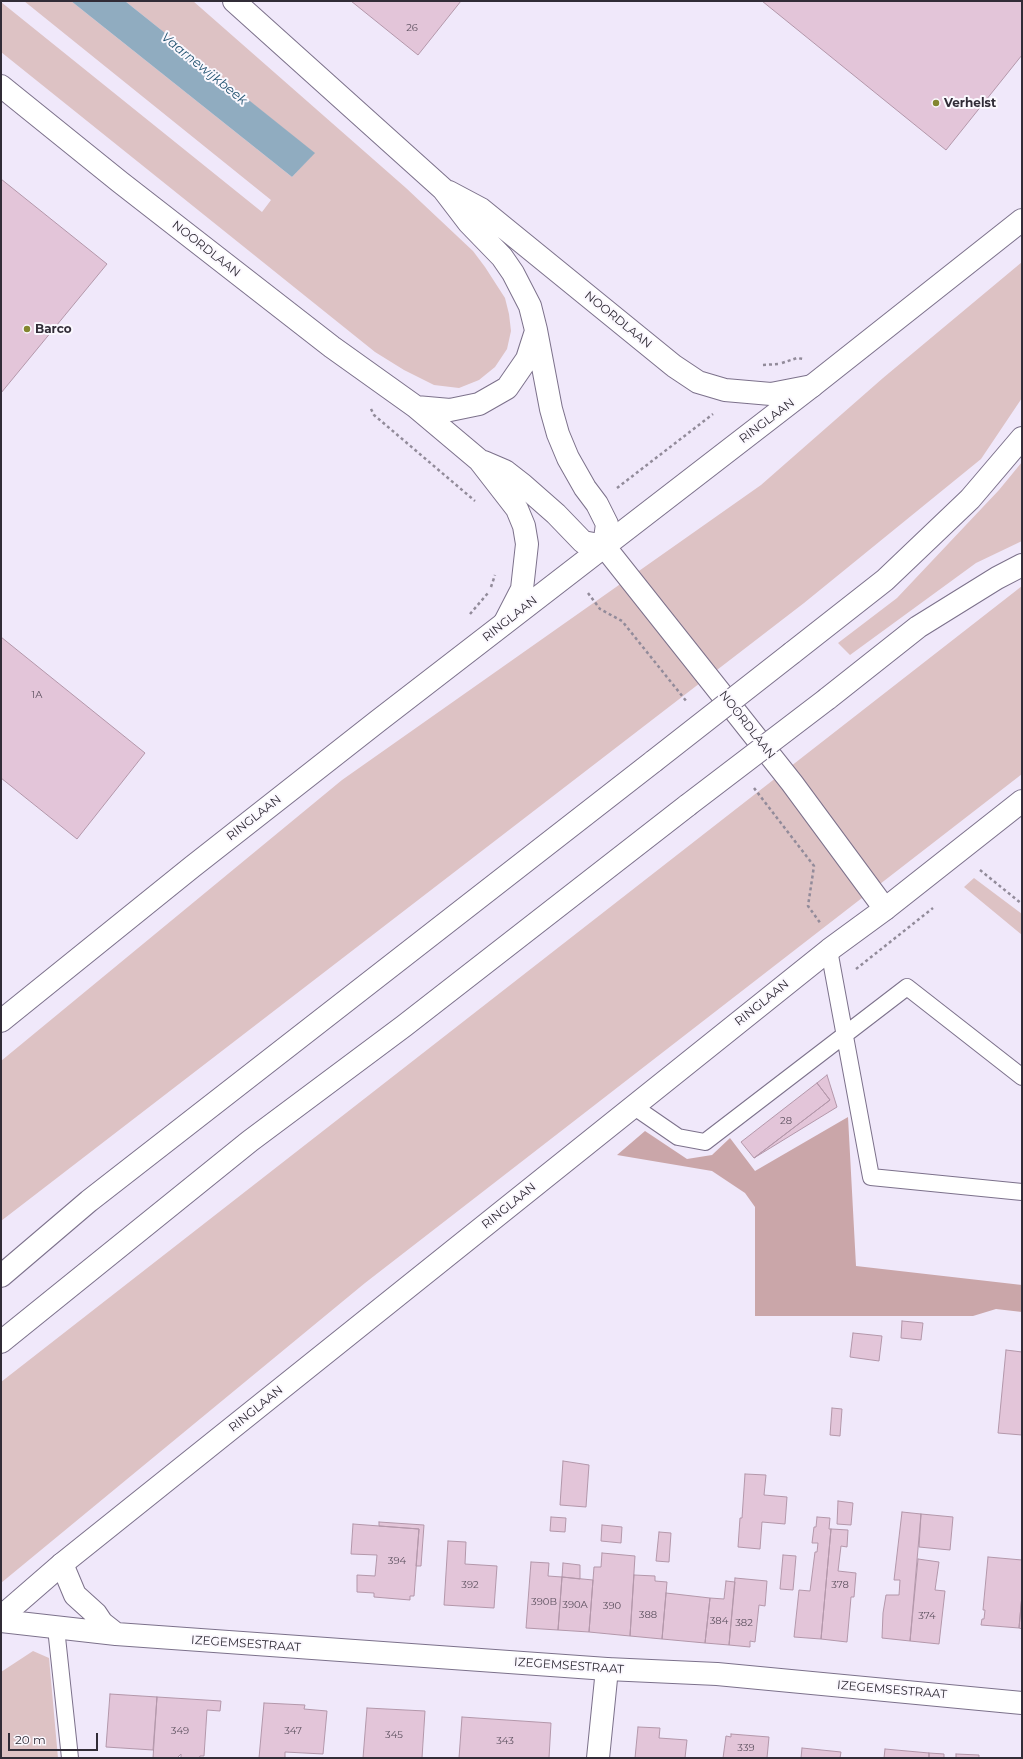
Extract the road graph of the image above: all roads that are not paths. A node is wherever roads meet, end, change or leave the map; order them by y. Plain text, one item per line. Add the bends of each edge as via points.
1 (234, 1) edge
2 (1, 86) edge
3 (443, 189) junction
4 (1022, 220) edge
5 (536, 330) junction
6 (812, 386) junction
7 (416, 407) junction
8 (1022, 438) edge
9 (479, 460) junction
10 (604, 546) junction
11 (1022, 565) edge
12 (505, 622) junction
13 (1022, 801) edge
14 (885, 909) junction
15 (829, 950) junction
16 (1, 1021) edge
17 (845, 1035) junction
18 (1022, 1077) edge
19 (633, 1106) junction
20 (1022, 1192) edge
21 (1, 1276) edge
22 (1, 1342) edge
23 (62, 1564) junction
24 (1, 1617) edge
25 (1, 1621) edge
26 (56, 1628) junction
27 (116, 1634) junction
28 (607, 1668) junction
29 (1022, 1703) edge
30 (70, 1758) edge
31 (598, 1758) edge

1 - 3 main road, NOORDLAAN
2 - 7 main road, NOORDLAAN via 332,347
3 - 5 main road, NOORDLAAN via 513,273 530,306
3 - 6 main road, NOORDLAAN via 481,209 674,366 698,382 725,390 771,394
4 - 6 main road, RINGLAAN
5 - 7 main road via 527,359 507,388 480,404 450,410
5 - 10 main road, NOORDLAAN via 558,434 568,458 607,524
6 - 10 main road, RINGLAAN
7 - 9 main road, NOORDLAAN
8 - 21 main road, bridge via 970,499 885,580 96,1196
9 - 10 main road, NOORDLAAN via 505,471 523,485 583,542
9 - 12 main road, NOORDLAAN via 517,508 527,544 522,589
10 - 12 main road, RINGLAAN
10 - 14 main road, NOORDLAAN via 792,782
11 - 22 main road, bridge via 918,627 404,1026 250,1141
12 - 16 main road, RINGLAAN via 192,867
13 - 14 main road, RINGLAAN
14 - 15 main road, RINGLAAN
15 - 17 lane
15 - 19 main road, RINGLAAN
17 - 18 lane via 907,986
17 - 19 lane via 705,1142 678,1137
17 - 20 lane via 871,1177
19 - 23 main road, RINGLAAN
23 - 24 main road, RINGLAAN
23 - 27 main road via 75,1595
25 - 26 main road, IZEGEMSESTRAAT
26 - 27 main road, IZEGEMSESTRAAT
26 - 30 lane
27 - 28 main road, IZEGEMSESTRAAT
28 - 29 main road, IZEGEMSESTRAAT via 718,1674
28 - 31 main road

